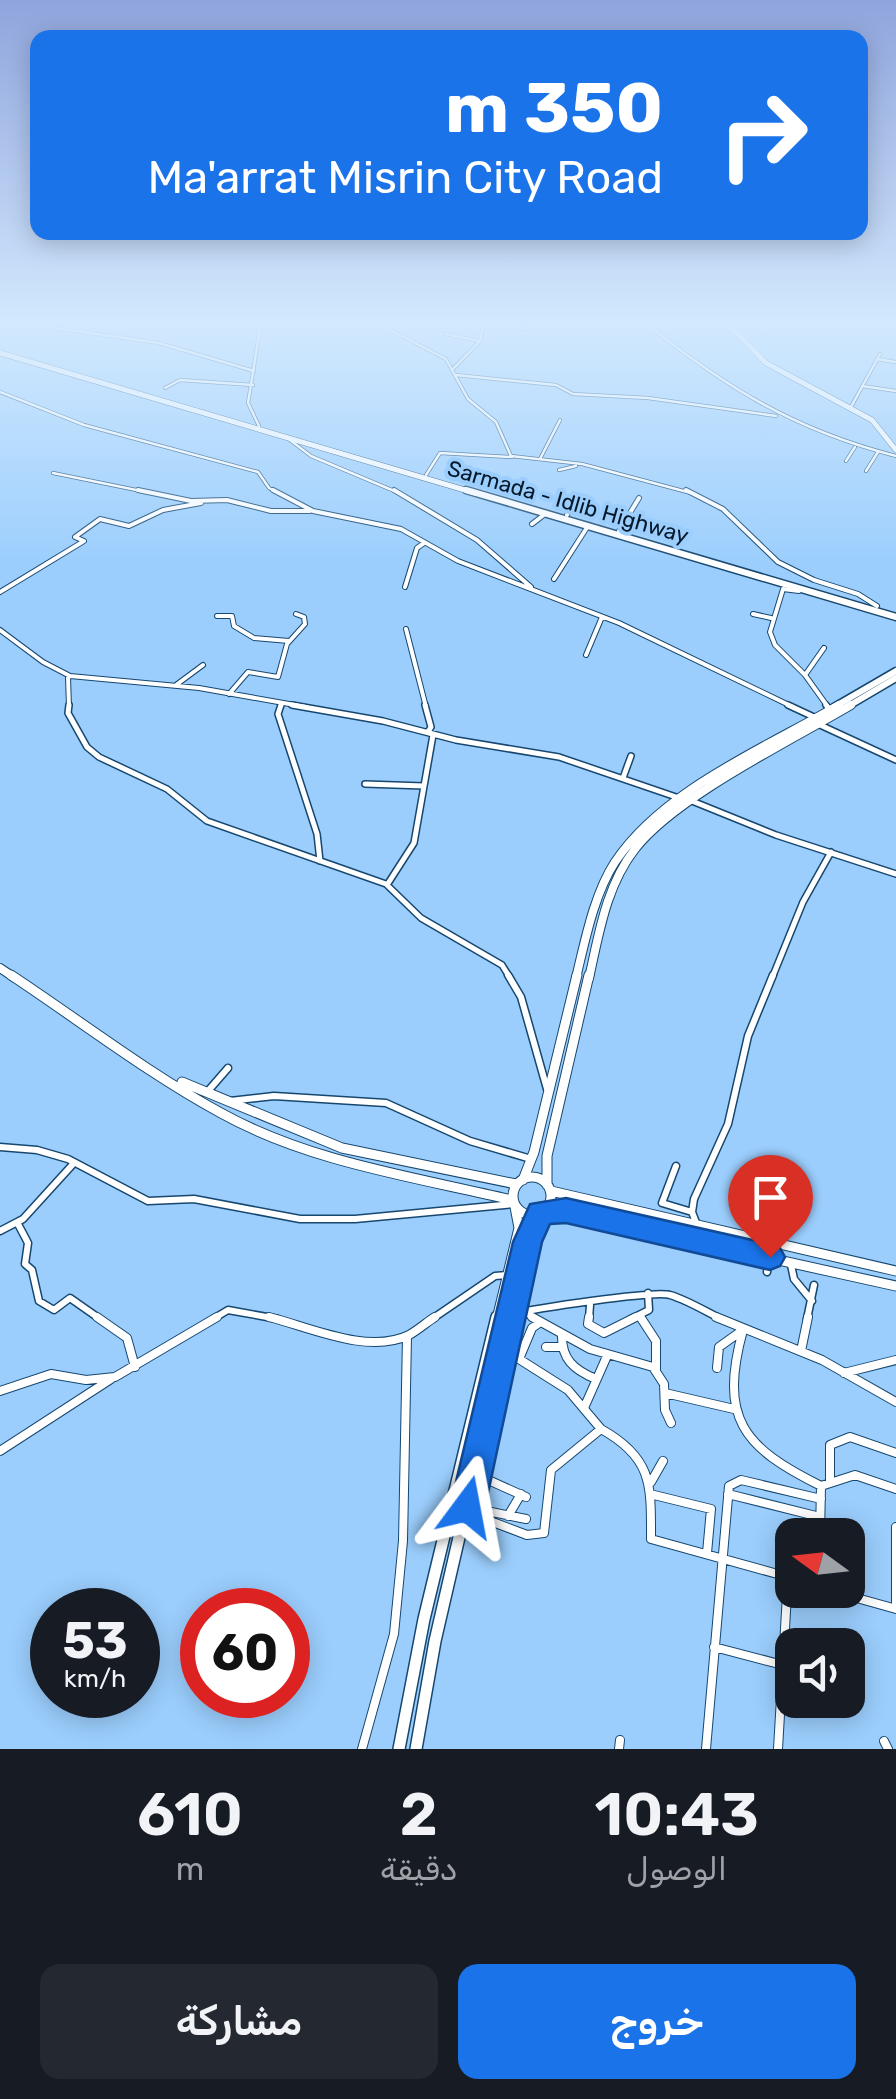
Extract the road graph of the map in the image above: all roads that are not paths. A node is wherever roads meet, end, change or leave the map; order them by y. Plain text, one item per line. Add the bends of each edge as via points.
1 (31, 404) edge
2 (178, 404) edge
3 (248, 404) edge
4 (474, 404) edge
5 (686, 404) edge
6 (691, 404) junction
7 (754, 404) edge
8 (844, 404) edge
9 (853, 404) edge
10 (851, 407) junction
11 (688, 410) dead end
12 (776, 416) junction
13 (224, 417) junction
14 (560, 420) dead end
15 (258, 426) junction
16 (286, 438) junction
17 (855, 447) junction
18 (895, 448) edge
19 (866, 450) junction
20 (878, 452) junction
21 (862, 456) dead end
22 (358, 457) junction
23 (514, 457) junction
24 (540, 460) junction
25 (846, 461) dead end
26 (584, 464) junction
27 (559, 470) dead end
28 (866, 471) dead end
29 (54, 473) dead end
30 (426, 475) junction
31 (640, 498) dead end
32 (214, 500) junction
33 (574, 501) dead end
34 (313, 511) junction
35 (545, 513) junction
36 (566, 515) junction
37 (532, 524) dead end
38 (588, 526) junction
39 (619, 530) junction
40 (424, 543) junction
41 (554, 579) dead end
42 (405, 587) dead end
43 (532, 589) junction
44 (808, 591) junction
45 (0, 592) edge
46 (876, 606) junction
47 (296, 614) dead end
48 (753, 614) dead end
49 (896, 615) edge
50 (217, 616) dead end
51 (602, 617) junction
52 (772, 618) junction
53 (406, 629) dead end
54 (0, 630) edge
55 (289, 641) junction
56 (824, 648) dead end
57 (586, 654) dead end
58 (202, 664) dead end
59 (896, 674) edge
60 (67, 675) junction
61 (806, 675) junction
62 (176, 685) junction
63 (229, 694) junction
64 (854, 699) junction
65 (282, 703) junction
66 (830, 710) junction
67 (817, 721) junction
68 (431, 734) junction
69 (631, 756) dead end
70 (896, 760) edge
71 (623, 778) junction
72 (364, 784) dead end
73 (424, 786) junction
74 (684, 799) junction
75 (831, 852) junction
76 (320, 862) junction
77 (896, 874) edge
78 (387, 885) junction
79 (0, 968) edge
80 (228, 1068) dead end
81 (164, 1074) junction
82 (206, 1093) junction
83 (549, 1093) junction
84 (227, 1102) junction
85 (0, 1147) edge
86 (531, 1159) junction
87 (74, 1163) junction
88 (676, 1166) dead end
89 (520, 1182) junction
90 (549, 1188) junction
91 (514, 1204) junction
92 (544, 1211) junction
93 (692, 1212) junction
94 (18, 1224) junction
95 (698, 1227) junction
96 (0, 1231) edge
97 (770, 1257) junction
98 (791, 1262) junction
99 (896, 1271) edge
100 (768, 1272) dead end
101 (515, 1273) junction
102 (814, 1285) dead end
103 (896, 1286) edge
104 (648, 1294) junction
105 (813, 1302) junction
106 (590, 1304) junction
107 (526, 1313) junction
108 (512, 1314) junction
109 (640, 1316) junction
110 (544, 1324) junction
111 (742, 1330) junction
112 (562, 1334) junction
113 (407, 1336) junction
114 (561, 1347) junction
115 (546, 1348) dead end
116 (801, 1351) junction
117 (607, 1356) junction
118 (896, 1360) edge
119 (135, 1366) junction
120 (717, 1368) dead end
121 (656, 1370) junction
122 (844, 1373) junction
123 (115, 1377) junction
124 (596, 1379) junction
125 (0, 1390) edge
126 (665, 1393) junction
127 (896, 1402) edge
128 (584, 1409) junction
129 (734, 1409) junction
130 (671, 1423) dead end
131 (600, 1429) junction
132 (0, 1451) edge
133 (896, 1453) edge
134 (663, 1461) dead end
135 (475, 1474) junction
136 (651, 1482) junction
137 (826, 1485) junction
138 (896, 1490) edge
139 (650, 1494) junction
140 (728, 1494) junction
141 (821, 1499) junction
142 (467, 1509) junction
143 (508, 1516) junction
144 (820, 1517) joint
145 (526, 1519) dead end
146 (896, 1527) edge
147 (707, 1554) junction
148 (722, 1557) junction
149 (775, 1573) edge
150 (865, 1600) edge
151 (896, 1609) edge
152 (714, 1647) junction
153 (775, 1663) edge
154 (780, 1718) edge
155 (362, 1749) edge
156 (398, 1749) edge
157 (416, 1749) edge
158 (706, 1749) edge
159 (778, 1749) edge

1 - 34 street via 258,472 270,488
2 - 13 highway, Sarmada - Idlib Highway
3 - 15 street
4 - 23 street via 496,422
5 - 6 street
6 - 11 street
6 - 12 street
7 - 12 street
8 - 10 main road
9 - 10 street
10 - 18 main road
12 - 17 street
13 - 15 highway, Sarmada - Idlib Highway
13 - 16 highway, Sarmada - Idlib Highway
14 - 24 street
15 - 22 highway, Sarmada - Idlib Highway
16 - 22 highway, Sarmada - Idlib Highway
16 - 43 street via 454,526
17 - 19 street
17 - 25 street
18 - 20 street
19 - 20 street
19 - 21 street
20 - 28 street
22 - 30 highway, Sarmada - Idlib Highway
22 - 35 highway, Sarmada - Idlib Highway
23 - 24 street
23 - 30 street via 440,453
24 - 26 street
26 - 27 street
26 - 46 street via 700,496 778,562
29 - 32 street
30 - 36 highway, Sarmada - Idlib Highway
31 - 39 street
32 - 34 street
32 - 45 street via 163,510 129,526 100,519 74,537 84,541
33 - 36 street
34 - 40 street via 388,524
35 - 37 street
35 - 38 highway, Sarmada - Idlib Highway
36 - 39 highway, Sarmada - Idlib Highway
38 - 41 street
38 - 44 highway, Sarmada - Idlib Highway
39 - 46 highway, Sarmada - Idlib Highway
40 - 42 street
40 - 43 street
43 - 51 street
44 - 49 highway, Sarmada - Idlib Highway
44 - 52 street via 783,588
46 - 49 highway, Sarmada - Idlib Highway
47 - 55 street via 305,624
48 - 52 street
50 - 55 street via 232,616 234,626 254,638
51 - 57 street
51 - 67 street
52 - 61 street via 770,642
53 - 68 street
54 - 60 street
55 - 63 street via 278,677 248,672
56 - 61 street
58 - 62 street
59 - 64 main road
60 - 62 street
60 - 76 street via 68,714 99,757 167,790 208,821
61 - 66 street
62 - 63 street
63 - 65 street
64 - 66 main road
64 - 67 main road
65 - 68 street
65 - 76 street via 278,714
66 - 67 main road
67 - 70 street
67 - 74 main road
68 - 71 street via 559,757
68 - 73 street
69 - 71 street
71 - 74 street
72 - 73 street
73 - 78 street via 414,844
74 - 75 street
74 - 83 main road via 640,831 600,890
74 - 90 main road via 635,848 607,898 547,1156
75 - 77 street
75 - 93 street via 748,1036 728,1124
76 - 78 street
78 - 83 street via 420,918 502,966 521,997
79 - 81 main road
80 - 82 street
81 - 82 main road
81 - 91 main road via 220,1113 270,1136
82 - 84 main road
83 - 86 main road
84 - 86 street via 274,1096 386,1103 470,1141
84 - 89 main road via 342,1148
85 - 87 street
86 - 89 main road
87 - 91 street via 148,1202 194,1199 300,1219
87 - 94 street
88 - 93 street via 662,1203
89 - 90 main road via 536,1179
89 - 91 main road
90 - 92 main road via 552,1201
90 - 95 main road
91 - 92 main road via 526,1213
91 - 101 main road
92 - 97 main road
92 - 101 main road
93 - 95 street
94 - 96 street
94 - 119 street via 40,1301 54,1310 70,1298 126,1338
95 - 99 main road
97 - 98 main road
97 - 100 street
98 - 103 main road
98 - 105 street via 794,1279
101 - 108 main road
101 - 113 street via 495,1276
101 - 156 main road via 424,1619
102 - 105 street
104 - 106 street
104 - 109 street via 650,1307
104 - 111 street via 667,1293
105 - 116 street
106 - 107 street via 554,1304
106 - 109 street via 588,1324 604,1333
107 - 108 street
107 - 110 street
108 - 135 main road
109 - 121 street via 656,1341
110 - 112 street
110 - 128 street via 534,1324 519,1359 568,1390
111 - 116 street
111 - 120 street via 719,1347
111 - 129 street via 729,1385
112 - 114 street
112 - 117 street
113 - 119 street via 353,1339 228,1310
113 - 155 street via 394,1634
114 - 115 street
114 - 124 street via 573,1370
116 - 122 street
117 - 121 street
117 - 124 street
118 - 122 street
119 - 123 street
121 - 126 street
122 - 127 street
123 - 125 street via 51,1374
123 - 132 street
124 - 128 street
126 - 129 street
126 - 130 street
128 - 131 street
129 - 137 street via 752,1444 774,1464
131 - 136 street via 626,1443
131 - 142 street via 551,1470 544,1534 527,1536
133 - 137 street via 850,1437 830,1445
134 - 136 street
135 - 142 main road
135 - 143 street via 523,1496
136 - 139 street
137 - 138 street via 855,1475
137 - 141 street
139 - 147 street via 652,1539
139 - 147 street via 711,1509
140 - 141 street via 730,1483 740,1480
140 - 144 street
140 - 148 street
141 - 144 street
142 - 143 street
142 - 157 main road
143 - 145 street
146 - 151 street
147 - 148 street
148 - 149 street
148 - 152 street
150 - 151 street
152 - 153 street
152 - 158 street
154 - 159 street

